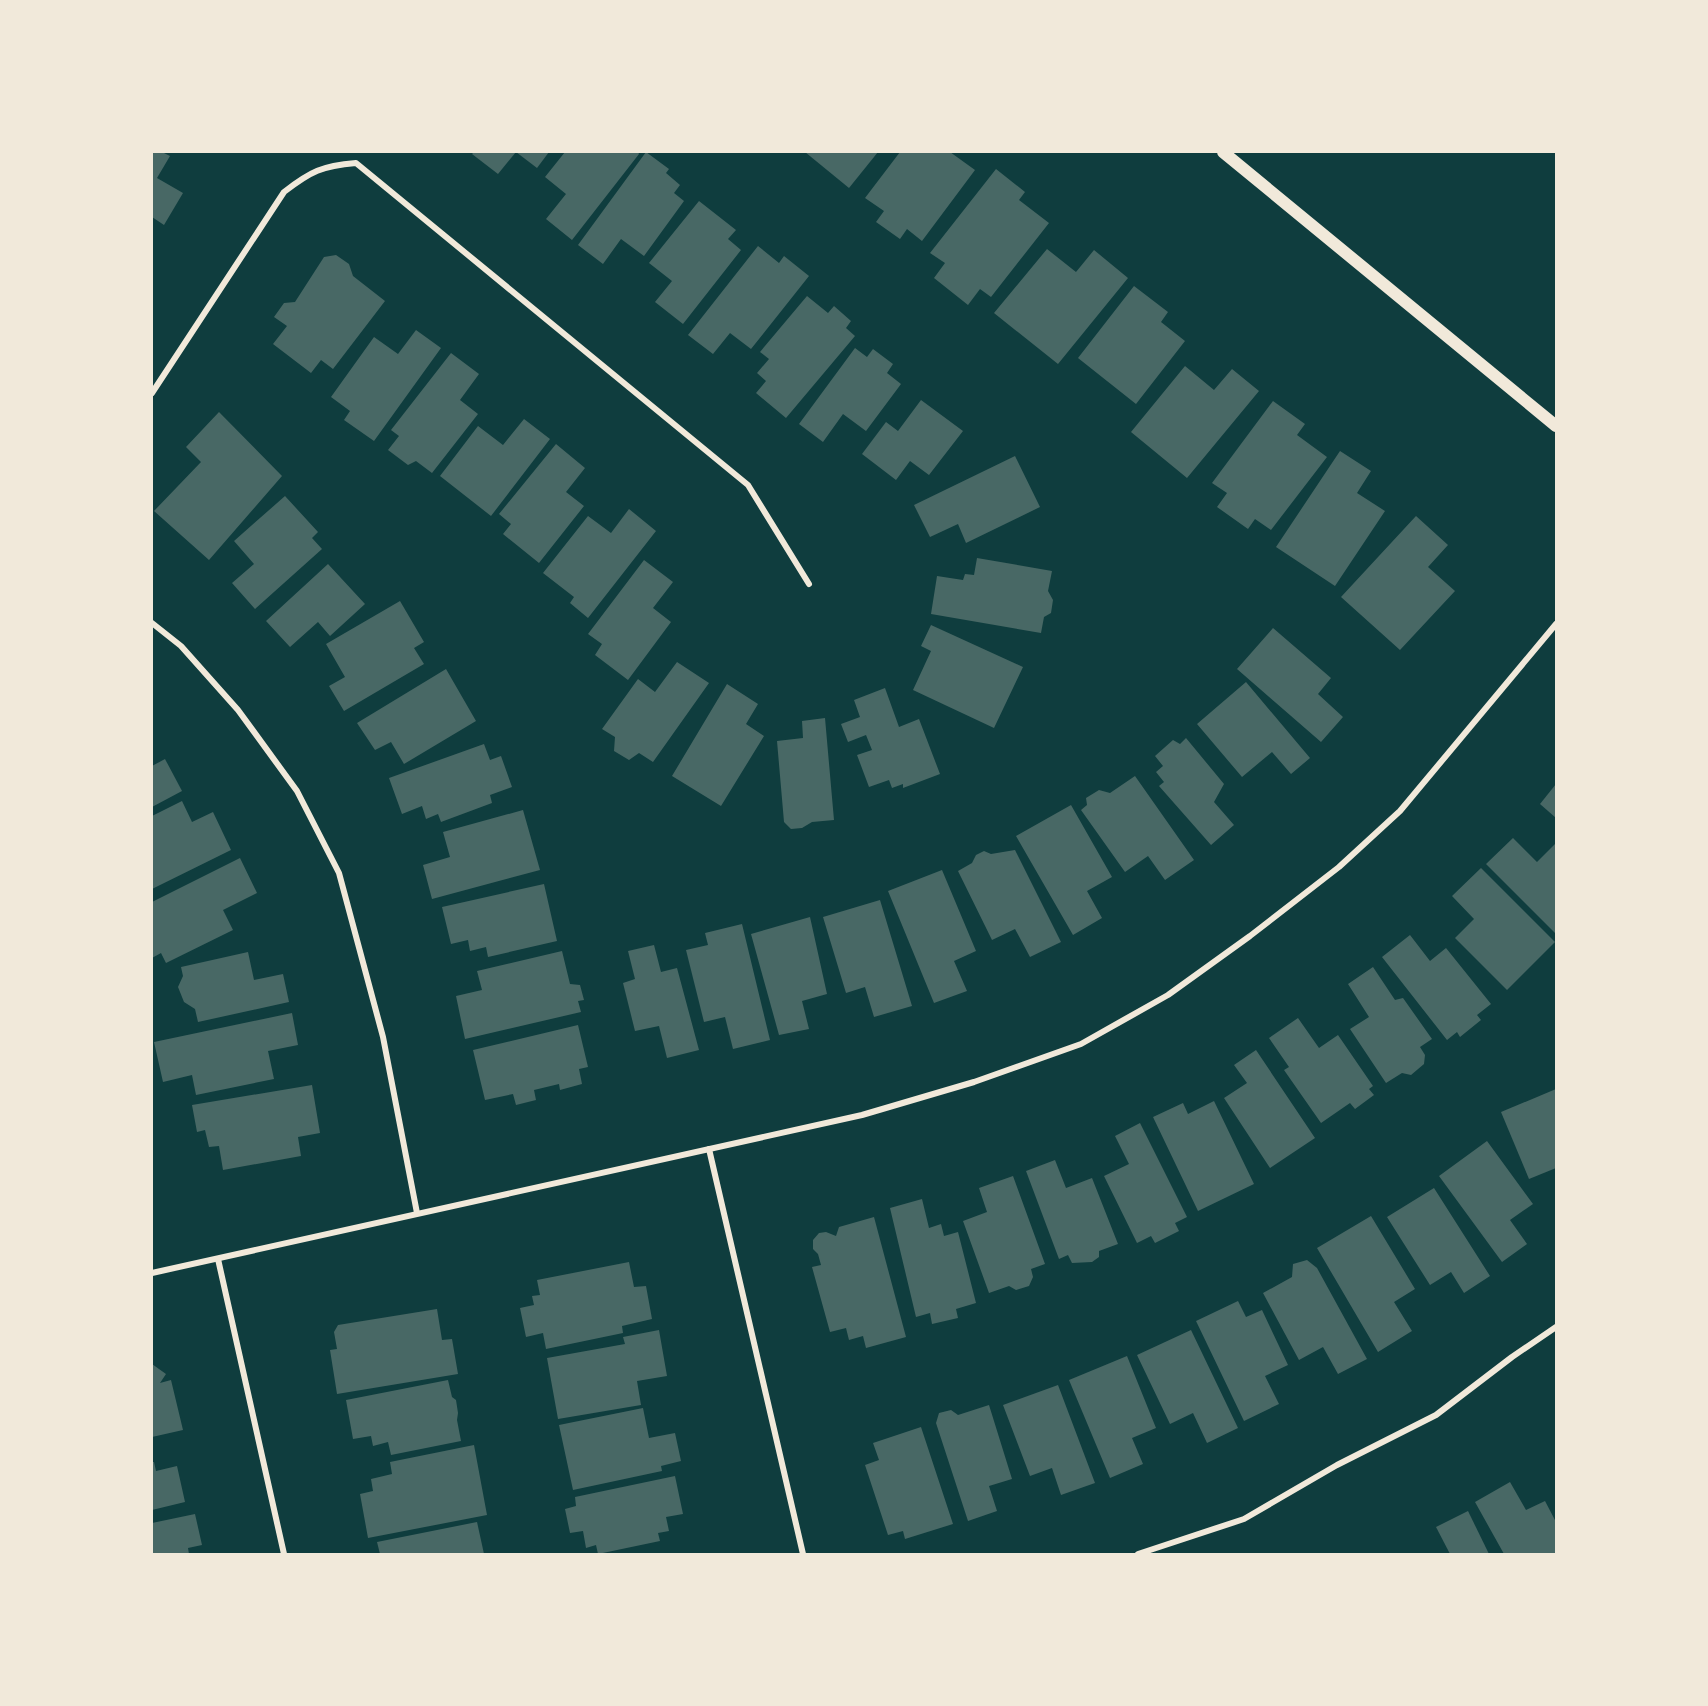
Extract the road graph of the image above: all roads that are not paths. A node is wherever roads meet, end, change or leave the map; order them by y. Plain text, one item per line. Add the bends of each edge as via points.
1 (1223, 152) edge
2 (152, 393) edge
3 (1557, 426) edge
4 (809, 584) dead end
5 (152, 623) edge
6 (1557, 624) edge
7 (709, 1149) junction
8 (417, 1213) junction
9 (218, 1259) junction
10 (152, 1273) edge
11 (1557, 1327) edge
12 (284, 1554) edge
13 (803, 1554) edge
14 (1138, 1554) edge

1 - 3 main road
2 - 4 street via 284,192 328,165 356,163 748,485
5 - 8 street via 181,646 238,710 297,791 339,873 383,1037
6 - 7 street via 1400,811 1339,867 1168,995 1081,1044 974,1082 862,1115
7 - 8 street
7 - 13 street
8 - 9 street
9 - 10 street
9 - 12 street
11 - 14 street via 1436,1415 1337,1465 1244,1519

